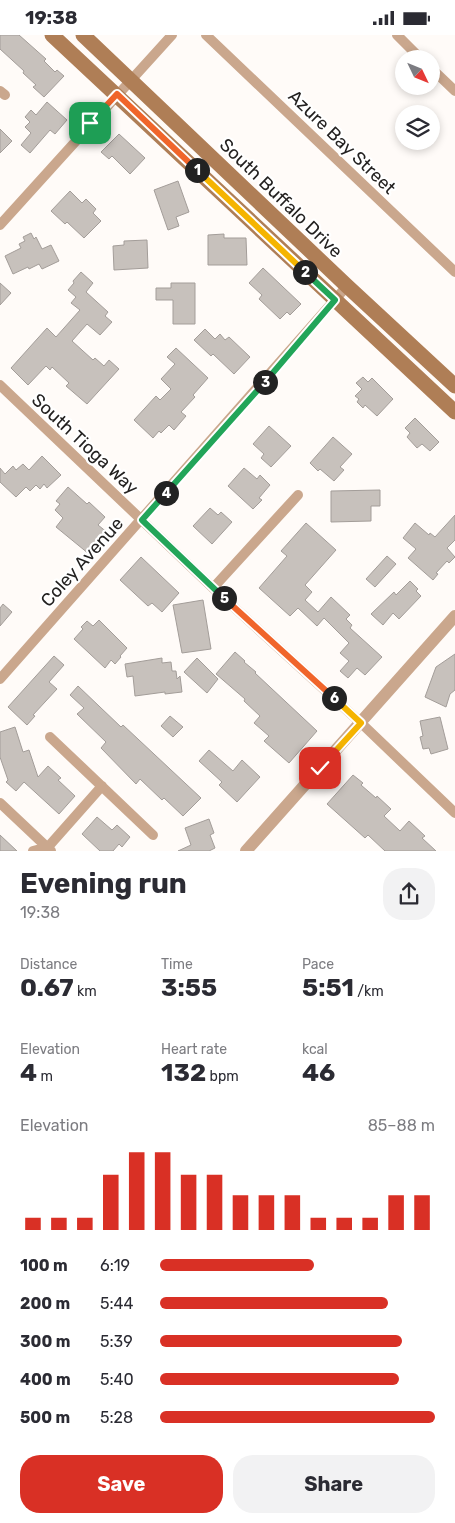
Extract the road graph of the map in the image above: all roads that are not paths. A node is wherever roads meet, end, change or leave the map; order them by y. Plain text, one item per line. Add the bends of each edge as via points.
1 (52, 35) edge
2 (83, 35) edge
3 (172, 35) edge
4 (206, 35) edge
5 (397, 35) edge
6 (413, 50) edge
7 (440, 77) edge
8 (130, 80) junction
9 (455, 91) edge
10 (117, 94) junction
11 (0, 225) edge
12 (455, 272) edge
13 (347, 286) junction
14 (335, 300) junction
15 (0, 385) edge
16 (455, 386) edge
17 (455, 412) edge
18 (298, 495) dead end
19 (142, 520) junction
20 (213, 588) junction
21 (455, 616) edge
22 (0, 679) edge
23 (361, 723) junction
24 (50, 737) dead end
25 (102, 786) junction
26 (0, 803) edge
27 (455, 813) edge
28 (153, 835) dead end
29 (49, 849) edge
30 (33, 851) edge
31 (246, 851) edge

1 - 10 main road, South Buffalo Drive
2 - 8 main road, South Buffalo Drive
3 - 8 street
4 - 12 street, Azure Bay Street
5 - 6 street
7 - 9 street
8 - 10 street
8 - 13 main road, South Buffalo Drive
10 - 11 street
10 - 14 main road, South Buffalo Drive
13 - 14 street, Coley Avenue
13 - 16 main road, South Buffalo Drive
14 - 17 main road, South Buffalo Drive
14 - 19 street, Coley Avenue
15 - 19 street, South Tioga Way
18 - 20 street
19 - 20 street, South Tioga Way
19 - 22 street, Coley Avenue
20 - 23 street, South Tioga Way
21 - 23 street
23 - 27 street, South Tioga Way
23 - 31 street
24 - 25 street
25 - 28 street
25 - 29 street
26 - 29 street
29 - 30 street

